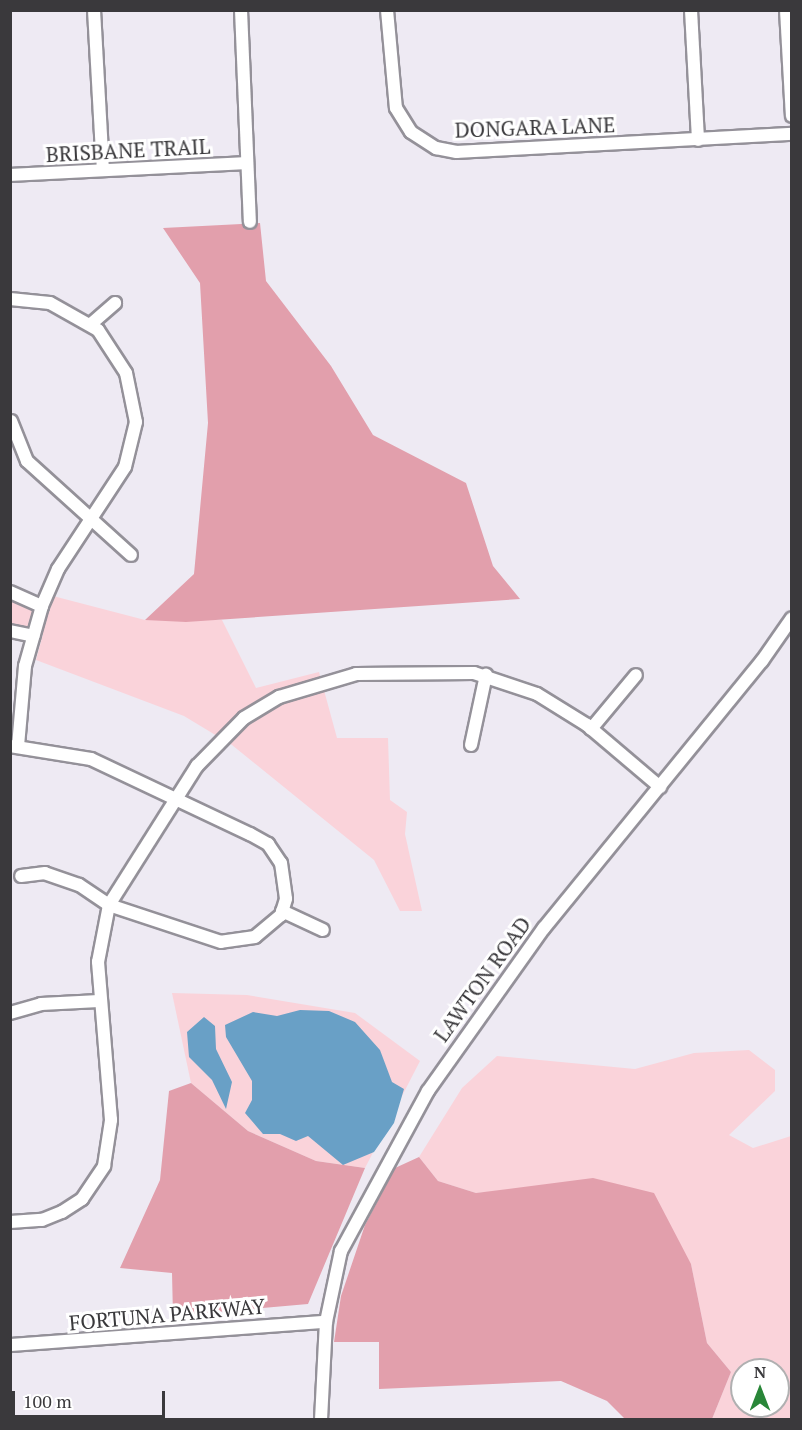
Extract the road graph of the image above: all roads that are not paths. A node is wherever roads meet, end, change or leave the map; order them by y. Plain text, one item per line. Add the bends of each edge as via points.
1 (94, 10) edge
2 (241, 10) edge
3 (387, 10) edge
4 (691, 10) edge
5 (786, 10) edge
6 (792, 116) edge
7 (792, 134) edge
8 (698, 140) junction
9 (248, 163) junction
10 (103, 170) junction
11 (10, 175) edge
12 (250, 222) dead end
13 (10, 299) edge
14 (115, 303) dead end
15 (91, 324) junction
16 (11, 421) edge
17 (92, 519) junction
18 (131, 555) dead end
19 (10, 592) edge
20 (42, 606) junction
21 (792, 618) edge
22 (10, 631) edge
23 (33, 636) junction
24 (486, 675) junction
25 (636, 675) dead end
26 (591, 729) junction
27 (471, 745) dead end
28 (14, 746) edge
29 (660, 787) junction
30 (174, 797) junction
31 (21, 876) dead end
32 (109, 904) junction
33 (282, 911) junction
34 (323, 930) dead end
35 (99, 1001) junction
36 (10, 1013) edge
37 (10, 1222) edge
38 (326, 1323) junction
39 (10, 1345) edge
40 (321, 1419) edge

1 - 10 street
2 - 9 street
3 - 8 street, DONGARA LANE via 396,108 426,144 457,152
4 - 8 street
5 - 6 street
7 - 8 street, DONGARA LANE
9 - 10 street, BRISBANE TRAIL
9 - 12 street
10 - 11 street, BRISBANE TRAIL
13 - 15 street via 50,303
14 - 15 street
15 - 17 street via 126,373 136,422 125,467
16 - 17 street via 27,461
17 - 18 street
17 - 20 street via 58,569
19 - 20 street
20 - 23 street
21 - 29 street, LAWTON ROAD
22 - 23 street
23 - 28 street
24 - 26 street via 537,694
24 - 27 street
24 - 30 street via 356,674 279,697 223,735
25 - 26 street
26 - 29 street
28 - 30 street via 92,759
29 - 38 street, LAWTON ROAD via 543,928 456,1046 355,1220 341,1251
30 - 32 street
30 - 33 street via 268,844 285,880
31 - 32 street via 45,873 79,885
32 - 33 street via 221,942 255,937
32 - 35 street via 98,962
33 - 34 street
35 - 36 street via 41,1004
35 - 37 street via 111,1120 104,1166 82,1199 62,1212 42,1220
38 - 39 street, FORTUNA PARKWAY
38 - 40 street, LAWTON ROAD

